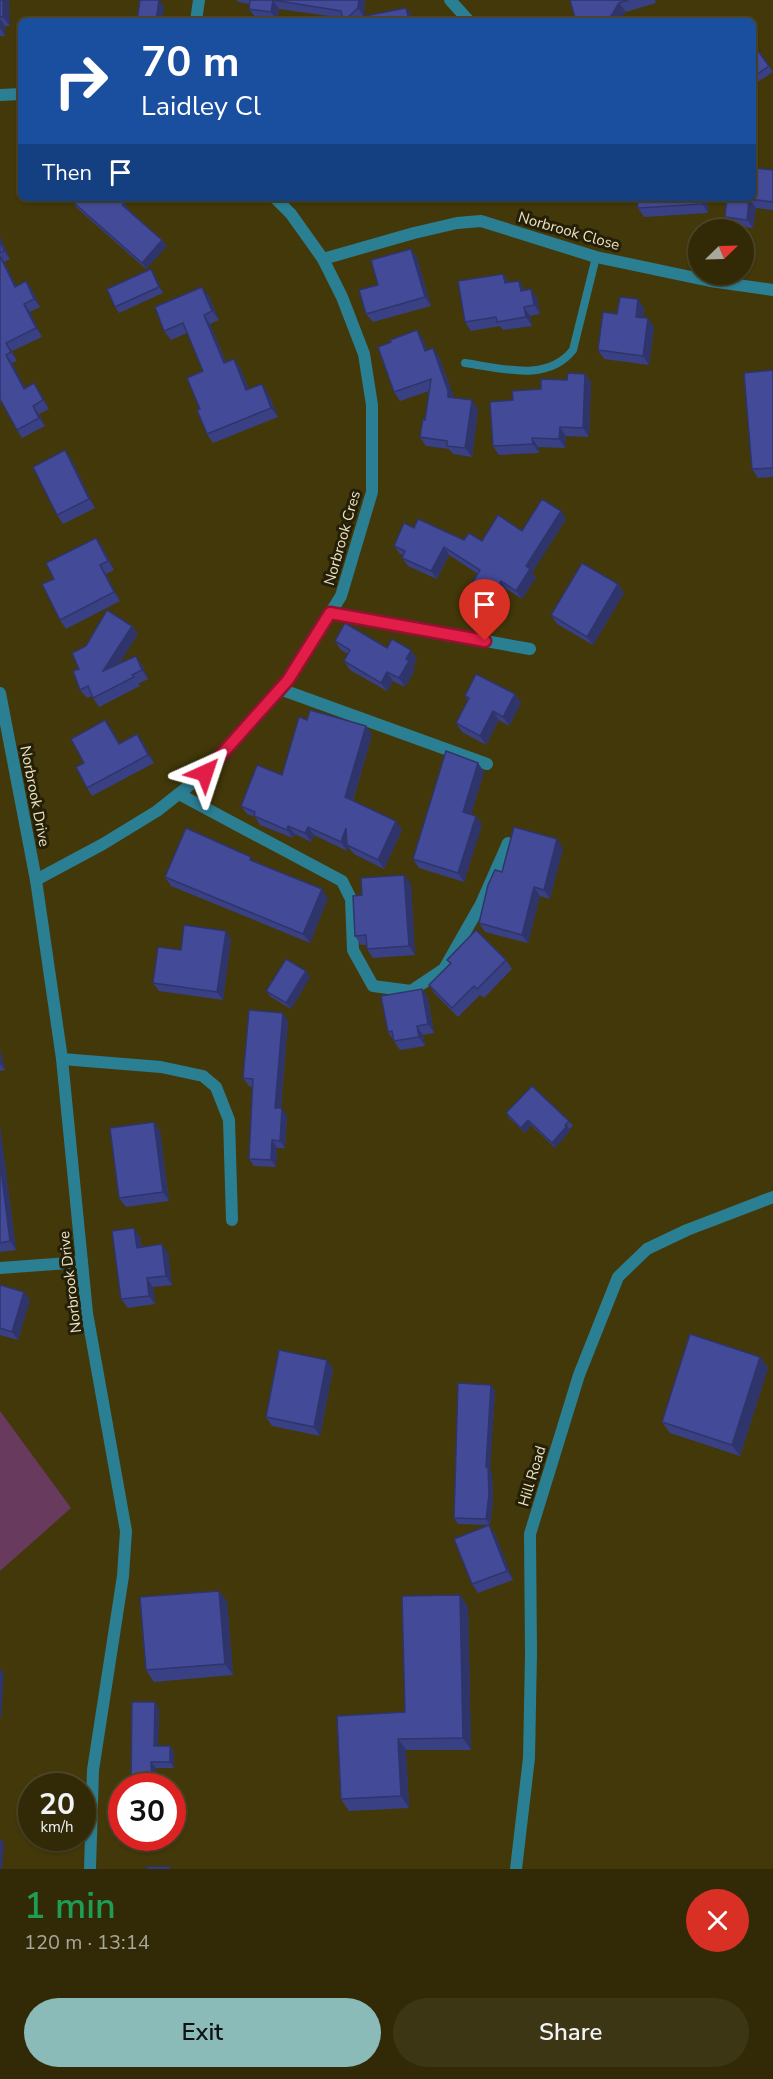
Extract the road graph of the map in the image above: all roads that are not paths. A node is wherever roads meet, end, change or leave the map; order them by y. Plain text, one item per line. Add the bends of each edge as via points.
1 (199, 0) edge
2 (450, 0) edge
3 (196, 18) edge
4 (466, 18) edge
5 (18, 94) edge
6 (0, 95) edge
7 (278, 201) edge
8 (596, 257) junction
9 (323, 259) junction
10 (773, 290) edge
11 (465, 363) dead end
12 (330, 613) junction
13 (530, 649) dead end
14 (280, 689) junction
15 (0, 693) edge
16 (487, 764) dead end
17 (179, 794) junction
18 (508, 843) edge
19 (36, 880) junction
20 (62, 1059) junction
21 (773, 1197) edge
22 (232, 1220) dead end
23 (82, 1262) junction
24 (0, 1268) edge
25 (90, 1869) edge
26 (516, 1869) edge

1 - 3 street
2 - 4 street
5 - 6 street
7 - 9 street, Norbrook Cres
8 - 9 street, Norbrook Close via 482,221 414,233
8 - 10 street, Norbrook Close
8 - 11 lane via 573,350 566,359 546,369 516,370
9 - 12 street, Norbrook Cres via 364,354 372,405 372,492 341,596
12 - 13 street
12 - 14 street, Norbrook Cres
14 - 16 street
14 - 17 street, Norbrook Cres via 205,773
15 - 19 street, Norbrook Drive
17 - 18 street via 342,881 351,899 353,950 373,986 411,991 444,969 481,904
17 - 19 street, Norbrook Cres via 103,844
19 - 20 street, Norbrook Drive
20 - 22 street via 161,1067 203,1076 216,1087 229,1120
20 - 23 street, Norbrook Drive
21 - 26 street, Hill Road via 647,1250 618,1277 579,1375 530,1534 529,1758
23 - 24 street
23 - 25 street, Norbrook Drive via 87,1313 126,1531 123,1576 93,1770

